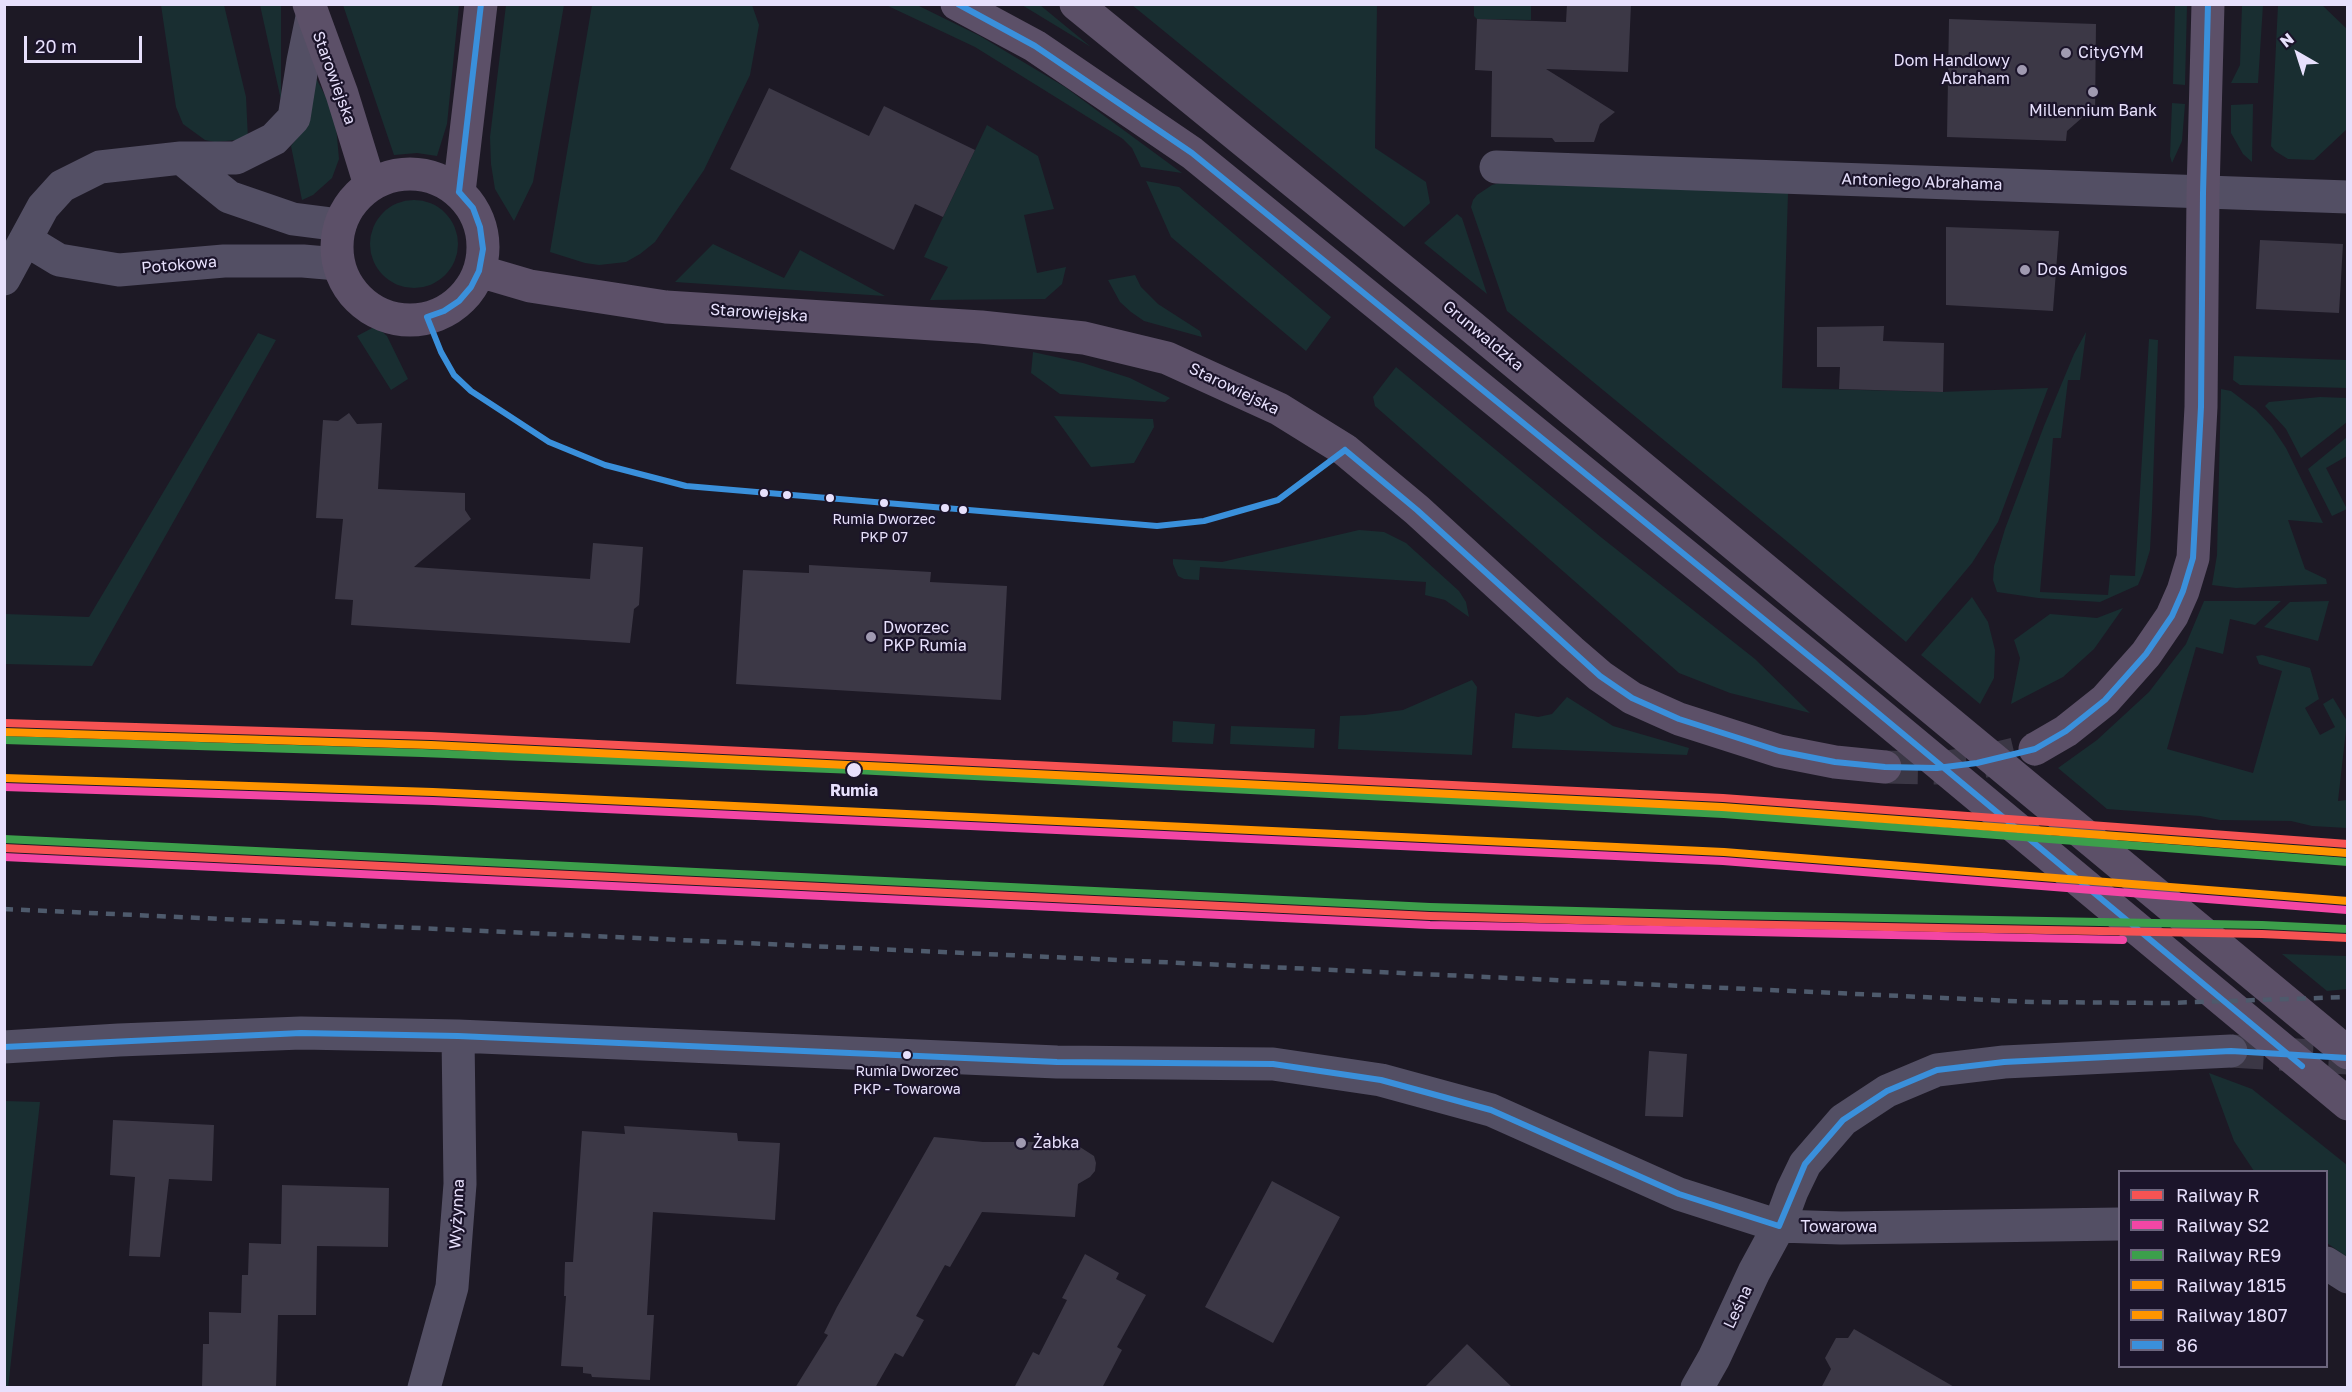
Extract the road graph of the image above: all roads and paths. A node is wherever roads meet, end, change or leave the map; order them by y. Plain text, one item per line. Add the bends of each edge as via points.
1 (481, 4) edge
2 (957, 4) edge
3 (1076, 4) edge
4 (2208, 4) edge
5 (311, 11) edge
6 (181, 158) junction
7 (1497, 167) dead end
8 (370, 185) junction
9 (459, 192) junction
10 (2203, 193) junction
11 (2348, 197) edge
12 (340, 225) junction
13 (26, 240) junction
14 (338, 264) junction
15 (479, 271) junction
16 (4, 279) edge
17 (2035, 749) tunnel mouth
18 (1885, 767) tunnel mouth
19 (458, 1036) junction
20 (4, 1047) edge
21 (2231, 1051) tunnel mouth
22 (2348, 1053) edge
23 (2344, 1100) edge
24 (2118, 1224) edge
25 (1779, 1226) junction
26 (2328, 1264) edge
27 (2348, 1277) edge
28 (424, 1388) edge
29 (1697, 1388) edge

1 - 9 main road
2 - 23 main road via 1035,46 1192,153 1831,674
3 - 22 main road, Grunwaldzka
4 - 10 main road
5 - 6 street via 294,118 274,139 236,158
5 - 8 main road, Starowiejska
6 - 12 street via 230,197 293,219
6 - 13 street via 100,167 62,186 43,207
7 - 10 street, Antoniego Abrahama
8 - 9 main road via 392,176 416,173 439,179
8 - 12 main road via 352,201
9 - 15 main road via 480,227 483,249
10 - 11 street, Antoniego Abrahama
10 - 17 main road via 2201,407 2193,558 2172,616 2146,654 2105,700 2067,731
12 - 14 main road
13 - 14 street, Potokowa via 59,260 119,270 224,261
13 - 16 street
14 - 15 main road via 352,292 367,306 399,319 427,318 444,312 471,287
15 - 18 main road, Starowiejska via 530,286 666,307 981,327 1084,338 1167,358 1279,409 1345,450 1417,510 1571,651 1632,698 1679,719 1779,751
19 - 20 street, Towarowa via 301,1033
19 - 25 street, Towarowa via 1057,1062 1283,1066 1381,1080 1491,1110 1679,1194
19 - 28 street, Wyżynna via 460,1184 452,1287
21 - 25 street, Leśna via 2004,1062 1937,1070 1887,1091 1843,1120 1805,1164
24 - 25 street, Towarowa
25 - 29 street, Leśna
26 - 27 street

